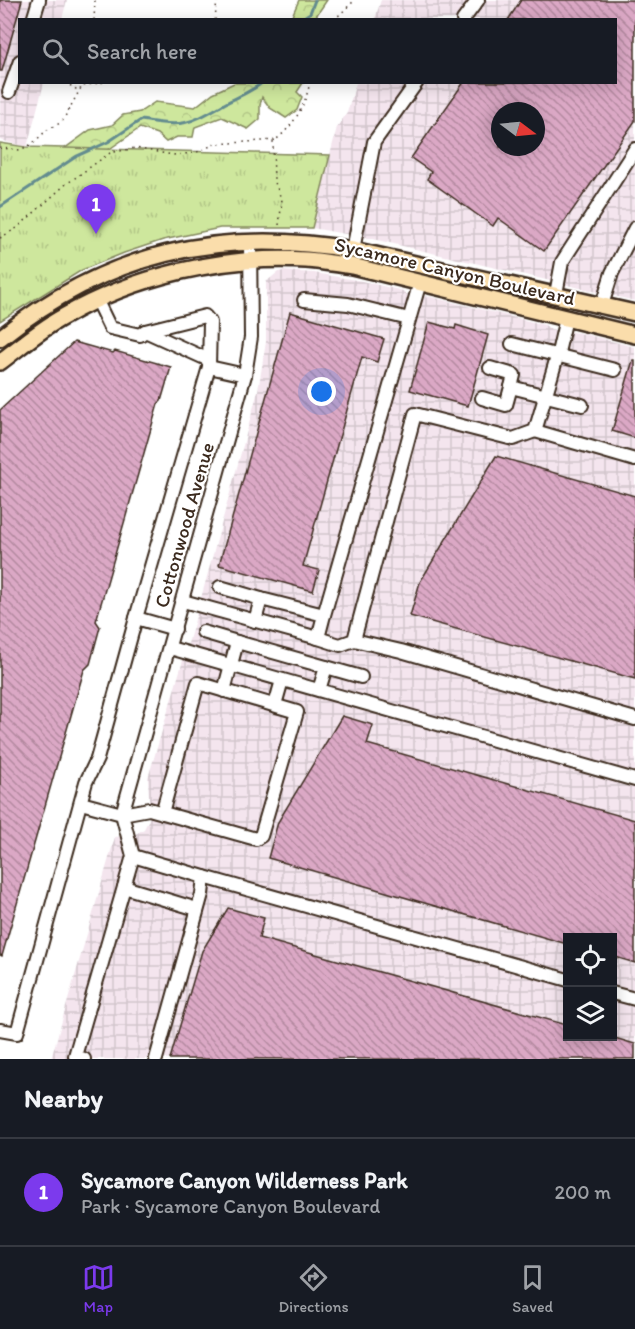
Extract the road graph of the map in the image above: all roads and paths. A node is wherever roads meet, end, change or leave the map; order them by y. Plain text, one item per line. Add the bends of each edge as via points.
1 (39, 0) edge
2 (95, 0) edge
3 (217, 0) edge
4 (355, 0) edge
5 (478, 0) edge
6 (34, 18) edge
7 (94, 18) edge
8 (215, 18) edge
9 (335, 18) edge
10 (465, 18) edge
11 (18, 67) edge
12 (67, 84) edge
13 (93, 84) edge
14 (309, 84) edge
15 (416, 84) edge
16 (9, 92) dead end
17 (79, 92) junction
18 (277, 140) junction
19 (0, 148) edge
20 (635, 149) edge
21 (279, 225) dead end
22 (635, 228) edge
23 (0, 238) edge
24 (250, 241) junction
25 (353, 250) junction
26 (250, 261) junction
27 (420, 282) junction
28 (555, 294) junction
29 (96, 299) junction
30 (304, 300) dead end
31 (602, 305) junction
32 (635, 313) edge
33 (566, 318) junction
34 (409, 320) junction
35 (146, 331) junction
36 (635, 335) edge
37 (0, 338) edge
38 (512, 344) dead end
39 (557, 357) junction
40 (0, 362) edge
41 (209, 363) junction
42 (490, 368) dead end
43 (615, 370) dead end
44 (245, 375) junction
45 (511, 387) junction
46 (545, 396) junction
47 (482, 398) dead end
48 (582, 405) dead end
49 (535, 431) junction
50 (635, 460) edge
51 (220, 587) dead end
52 (261, 599) junction
53 (183, 601) junction
54 (324, 615) junction
55 (136, 618) junction
56 (255, 621) junction
57 (175, 629) junction
58 (202, 633) dead end
59 (318, 638) junction
60 (354, 640) junction
61 (237, 642) junction
62 (170, 648) junction
63 (231, 665) junction
64 (326, 667) junction
65 (361, 677) dead end
66 (282, 680) junction
67 (319, 690) junction
68 (224, 691) junction
69 (275, 705) junction
70 (635, 719) edge
71 (635, 780) edge
72 (81, 803) junction
73 (162, 813) junction
74 (122, 814) junction
75 (133, 856) junction
76 (204, 877) junction
77 (124, 887) junction
78 (197, 909) junction
79 (563, 979) edge
80 (617, 994) edge
81 (635, 999) edge
82 (0, 1030) edge
83 (84, 1059) edge
84 (156, 1059) edge

1 - 6 street
2 - 7 path
3 - 8 path
4 - 9 path
5 - 10 street
11 - 16 street
12 - 17 path
13 - 17 path via 82,86
14 - 18 path via 306,100 288,130
15 - 25 street via 374,142
17 - 19 path via 62,122 32,144 20,150
18 - 21 path via 273,142 274,180 282,201
18 - 23 path via 215,144 195,153 173,155 135,148 110,153
20 - 28 street via 562,262
22 - 31 street via 612,273
24 - 25 main road, Sycamore Canyon Boulevard
24 - 26 street, Cottonwood Avenue
24 - 37 main road, Sycamore Canyon Boulevard via 193,247 138,260 52,300
25 - 28 main road, Sycamore Canyon Boulevard
26 - 27 main road, Sycamore Canyon Boulevard via 306,260
26 - 29 main road, Sycamore Canyon Boulevard via 144,281
26 - 44 street, Cottonwood Avenue via 251,338
27 - 33 main road, Sycamore Canyon Boulevard
27 - 34 street
28 - 31 main road, Sycamore Canyon Boulevard
29 - 35 street via 110,328 140,335
29 - 40 main road, Sycamore Canyon Boulevard via 61,318
30 - 34 street via 348,304
31 - 32 main road, Sycamore Canyon Boulevard
33 - 36 main road, Sycamore Canyon Boulevard
33 - 39 street
34 - 54 street
35 - 41 street
35 - 41 street via 205,316 210,322
38 - 39 street
39 - 43 street
39 - 46 street
41 - 44 street
41 - 55 street
42 - 45 street via 514,375
44 - 53 street, Cottonwood Avenue
45 - 46 street
45 - 47 street via 506,405
46 - 48 street
46 - 49 street
49 - 50 street
49 - 60 street via 513,439 415,414
51 - 52 street
52 - 54 street
52 - 56 street
53 - 56 street
53 - 57 street, Cottonwood Avenue
54 - 59 street
55 - 57 street
55 - 72 street via 98,759
56 - 59 street
57 - 62 street, Cottonwood Avenue
58 - 61 street
59 - 60 street via 340,645
60 - 70 street
61 - 63 street
61 - 64 street
62 - 63 street
62 - 74 street, Cottonwood Avenue
63 - 66 street
63 - 68 street
64 - 65 street
64 - 67 street
66 - 67 street
66 - 69 street
67 - 71 street
68 - 69 street
68 - 73 street via 198,683
69 - 73 street via 297,711 261,836 256,840
72 - 74 street
72 - 82 street via 17,1033
73 - 74 street via 148,809
74 - 75 street
75 - 76 street
75 - 77 street
76 - 78 street
76 - 79 street
77 - 78 street
77 - 83 street via 75,1056
78 - 84 street
80 - 81 street

